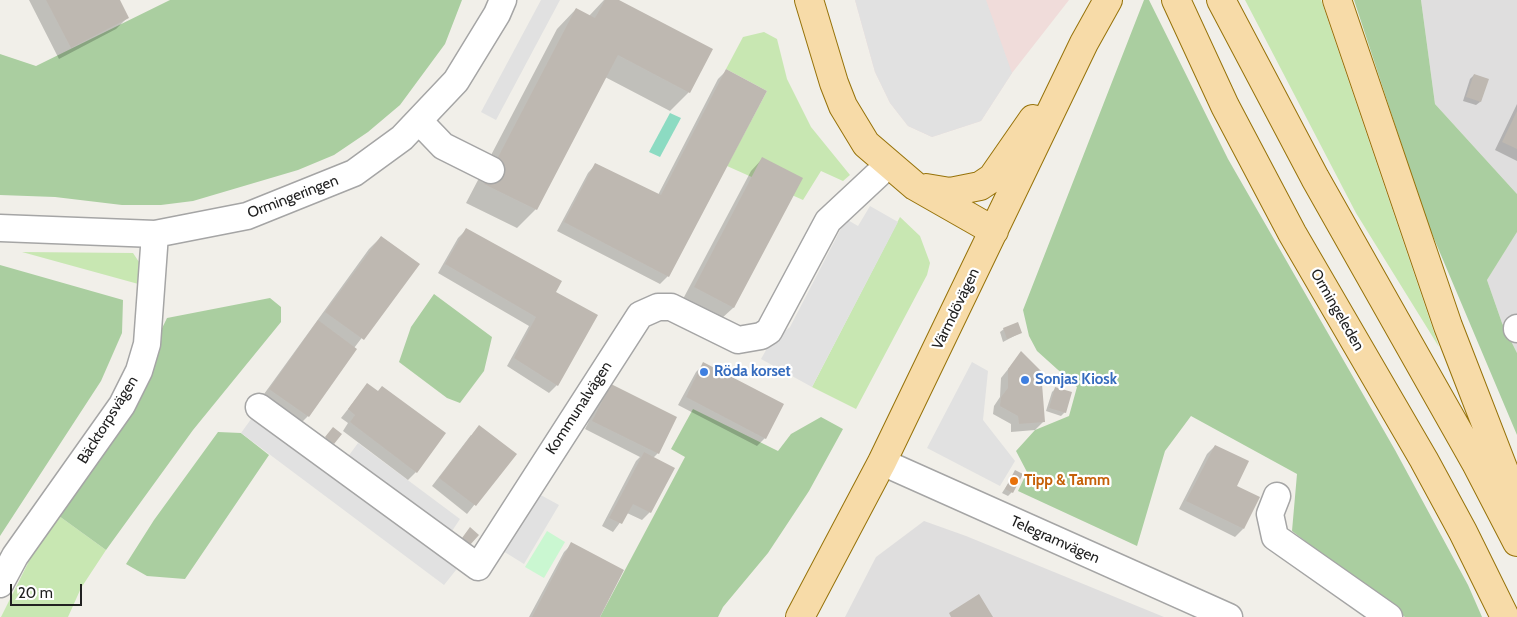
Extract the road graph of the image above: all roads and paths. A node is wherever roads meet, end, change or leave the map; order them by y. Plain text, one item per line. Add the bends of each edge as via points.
1 (502, 0) edge
2 (809, 0) edge
3 (1108, 0) edge
4 (1176, 0) edge
5 (1337, 0) edge
6 (1225, 8) edge
7 (1084, 43) junction
8 (420, 122) junction
9 (888, 165) junction
10 (491, 170) dead end
11 (915, 186) junction
12 (0, 228) edge
13 (994, 231) junction
14 (155, 234) junction
15 (259, 407) dead end
16 (882, 462) junction
17 (1277, 496) dead end
18 (1517, 504) edge
19 (1517, 542) edge
20 (0, 584) edge
21 (800, 617) edge
22 (1229, 617) edge
23 (1389, 617) edge
24 (1505, 617) edge

1 - 8 street, Ormingeringen via 497,14 456,81
2 - 9 main road via 843,106 866,144
3 - 7 main road, Värmdövägen
4 - 24 main road, Ormingeleden via 1193,40 1292,232 1424,460
5 - 18 main road via 1448,326
6 - 19 main road via 1315,178
7 - 11 main road via 992,178 970,190 950,192
7 - 13 main road, Värmdövägen
8 - 10 street via 443,146
8 - 14 street, Ormingeringen via 376,159 325,186 247,216
9 - 11 main road
9 - 15 street, Kommunalvägen via 828,221 769,330 761,336 738,340 671,306 658,307 640,315 478,566
11 - 13 main road
12 - 14 street, Ormingeringen
13 - 16 main road, Värmdövägen
14 - 20 street, Bäcktorpsvägen via 147,344 139,371 122,405 15,556
16 - 21 main road, Värmdövägen
16 - 22 street, Telegramvägen
17 - 23 street via 1270,514 1275,537

